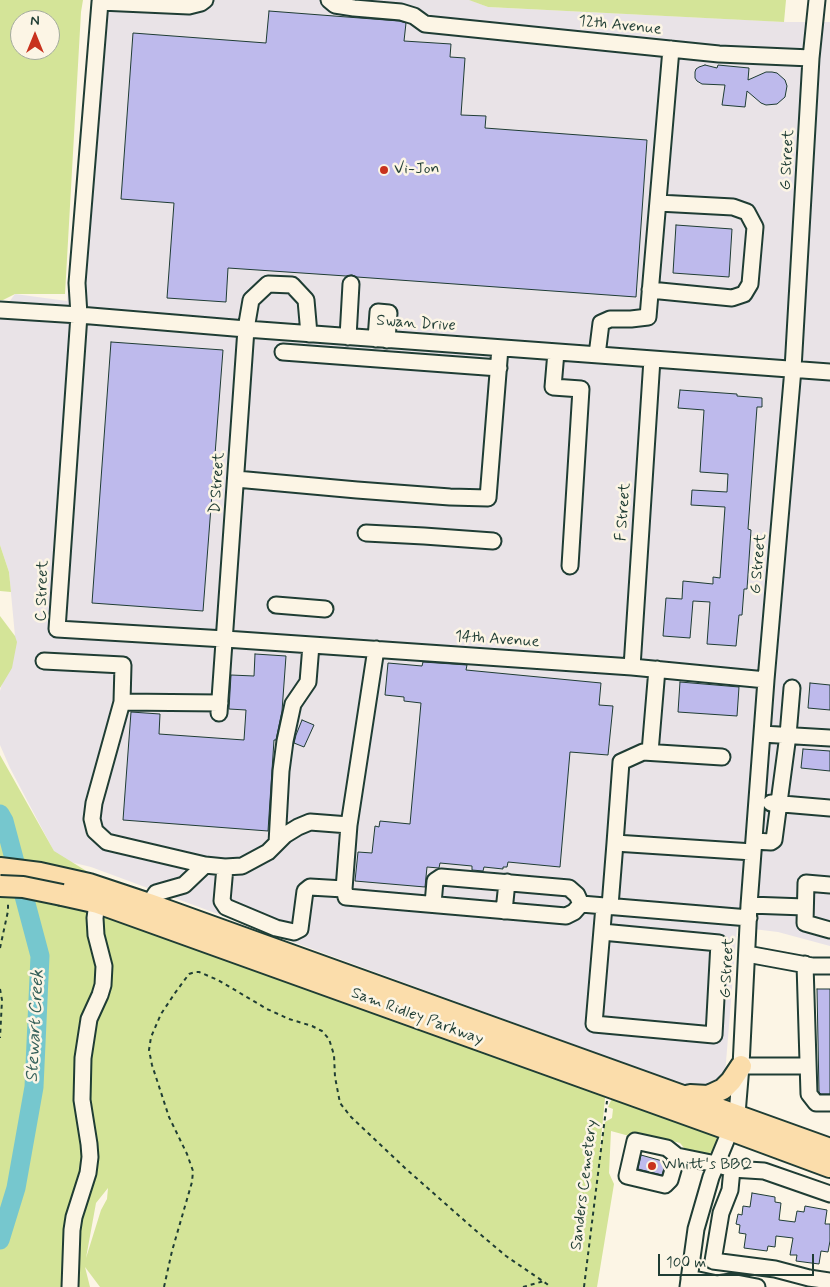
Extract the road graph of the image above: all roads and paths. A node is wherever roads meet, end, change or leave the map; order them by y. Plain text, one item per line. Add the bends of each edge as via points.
1 (205, 0) edge
2 (329, 0) edge
3 (817, 0) edge
4 (672, 49) junction
5 (811, 58) junction
6 (658, 203) junction
7 (351, 284) dead end
8 (650, 290) junction
9 (0, 310) edge
10 (79, 315) junction
11 (246, 329) junction
12 (309, 334) junction
13 (348, 337) junction
14 (500, 348) junction
15 (283, 352) dead end
16 (556, 352) junction
17 (597, 355) junction
18 (652, 359) junction
19 (499, 368) junction
20 (793, 369) junction
21 (830, 372) edge
22 (236, 479) junction
23 (366, 533) dead end
24 (493, 541) dead end
25 (570, 566) dead end
26 (276, 605) dead end
27 (325, 608) dead end
28 (225, 639) junction
29 (311, 645) junction
30 (376, 650) junction
31 (44, 661) dead end
32 (632, 667) junction
33 (656, 669) junction
34 (766, 680) junction
35 (792, 688) dead end
36 (122, 702) junction
37 (762, 734) junction
38 (788, 735) junction
39 (830, 738) edge
40 (650, 752) junction
41 (722, 757) dead end
42 (757, 802) junction
43 (779, 804) junction
44 (830, 808) edge
45 (349, 825) junction
46 (614, 843) junction
47 (277, 844) junction
48 (754, 846) junction
49 (205, 865) junction
50 (225, 867) junction
51 (0, 868) edge
52 (507, 882) junction
53 (830, 885) edge
54 (344, 889) junction
55 (4, 892) edge
56 (97, 903) junction
57 (433, 904) junction
58 (581, 904) junction
59 (607, 906) junction
60 (806, 907) junction
61 (504, 911) junction
62 (146, 912) junction
63 (749, 912) junction
64 (830, 930) edge
65 (602, 932) junction
66 (0, 948) edge
67 (746, 954) junction
68 (805, 964) junction
69 (830, 966) edge
70 (0, 989) edge
71 (0, 1038) edge
72 (740, 1066) junction
73 (808, 1066) junction
74 (609, 1086) junction
75 (681, 1094) junction
76 (830, 1103) edge
77 (733, 1122) junction
78 (830, 1149) edge
79 (677, 1156) dead end
80 (716, 1164) junction
81 (830, 1167) edge
82 (732, 1169) junction
83 (830, 1194) edge
84 (692, 1258) junction
85 (713, 1261) junction
86 (830, 1281) edge
87 (544, 1282) junction
88 (689, 1282) edge
89 (717, 1286) edge
90 (70, 1287) edge
91 (164, 1287) edge
92 (523, 1287) edge
93 (550, 1287) edge
94 (584, 1287) edge
95 (757, 1287) edge

1 - 10 street via 189,6 100,2 77,283
2 - 4 street, 12th Avenue via 335,5 401,12 425,24
3 - 5 street, G Street
4 - 5 street, 12th Avenue
4 - 6 street
5 - 20 street, G Street
6 - 8 street
6 - 8 street via 733,207 747,212 755,227 750,284 744,294 732,298
7 - 13 street
8 - 17 street via 648,317 610,319 601,323
9 - 10 street, Swan Drive
10 - 11 street, Swan Drive
10 - 28 street, C Street via 57,629
11 - 12 street, Swan Drive
11 - 12 street, D Street via 251,300 268,284 292,285 306,300
11 - 22 street, D Street
12 - 13 street, Swan Drive
13 - 14 street, Swan Drive
14 - 16 street, Swan Drive
14 - 19 street
15 - 19 street
16 - 17 street, Swan Drive
16 - 25 street via 553,387 581,389
17 - 18 street, Swan Drive
18 - 20 street, Swan Drive
18 - 32 street, F Street
19 - 22 street via 488,498
20 - 21 street, Swan Drive
20 - 34 street, G Street
22 - 28 street, D Street
23 - 24 street
26 - 27 street
28 - 29 street, 14th Avenue
28 - 36 street via 220,708
29 - 30 street, 14th Avenue
29 - 47 street via 308,682 293,704 285,741
30 - 32 street, 14th Avenue
30 - 45 street
31 - 36 street via 123,665
32 - 33 street, 14th Avenue
33 - 34 street, 14th Avenue
33 - 40 street
34 - 37 street, G Street
35 - 38 street
36 - 49 street via 94,803 92,819 95,831 107,842
37 - 38 street
37 - 42 street, G Street
38 - 39 street
38 - 43 street
40 - 41 street
40 - 46 street via 622,762
42 - 43 street
42 - 48 street, G Street
43 - 44 street
43 - 48 street via 774,840
45 - 47 street via 310,822 285,835
45 - 54 street
46 - 48 street
46 - 59 street
47 - 50 street via 242,866
48 - 63 street, G Street
49 - 50 street
49 - 62 street via 184,885 156,892
50 - 54 street via 222,901 226,907 294,932 300,929 305,891 310,887
51 - 62 main road, Sam Ridley Parkway via 89,884
52 - 57 street via 441,877 435,881
52 - 58 street via 570,888
52 - 61 street
53 - 60 street via 806,883
54 - 57 street via 346,897
55 - 56 main road, Sam Ridley Parkway, bridge via 24,887
55 - 66 path via 8,912
56 - 62 main road, Sam Ridley Parkway
56 - 90 street via 96,935 104,966 103,985 89,1019 83,1058 82,1100 90,1158 74,1217
57 - 61 street
58 - 59 street
58 - 61 street via 566,916
59 - 63 street
59 - 65 street
60 - 63 street
60 - 64 street via 805,923
62 - 74 main road, Sam Ridley Parkway
62 - 75 main road, Sam Ridley Parkway
63 - 67 street, G Street
65 - 65 street via 594,1024 714,1035 719,943
67 - 68 street
67 - 72 street, G Street
68 - 69 street
68 - 73 street
70 - 71 path
72 - 73 street
72 - 75 main road via 723,1089 708,1096
72 - 77 street, G Street
73 - 76 street via 809,1094 816,1103
74 - 77 main road, Sam Ridley Parkway
74 - 94 path, Sanders Cemetery
75 - 77 main road, Sam Ridley Parkway
77 - 78 main road, Sam Ridley Parkway
77 - 80 street, G Street
77 - 81 main road, Sam Ridley Parkway
79 - 80 street
80 - 82 street
80 - 84 street, G Street via 696,1229
82 - 83 street via 764,1171
82 - 85 street
84 - 85 street
84 - 88 street, G Street
85 - 86 street via 775,1269
87 - 91 path via 474,1229 351,1117 340,1103 334,1055 329,1039 322,1031 288,1019 218,980 195,972 189,974 161,1014 149,1050 169,1117 193,1171
87 - 92 path
87 - 93 path
88 - 89 street
89 - 95 street via 731,1282

